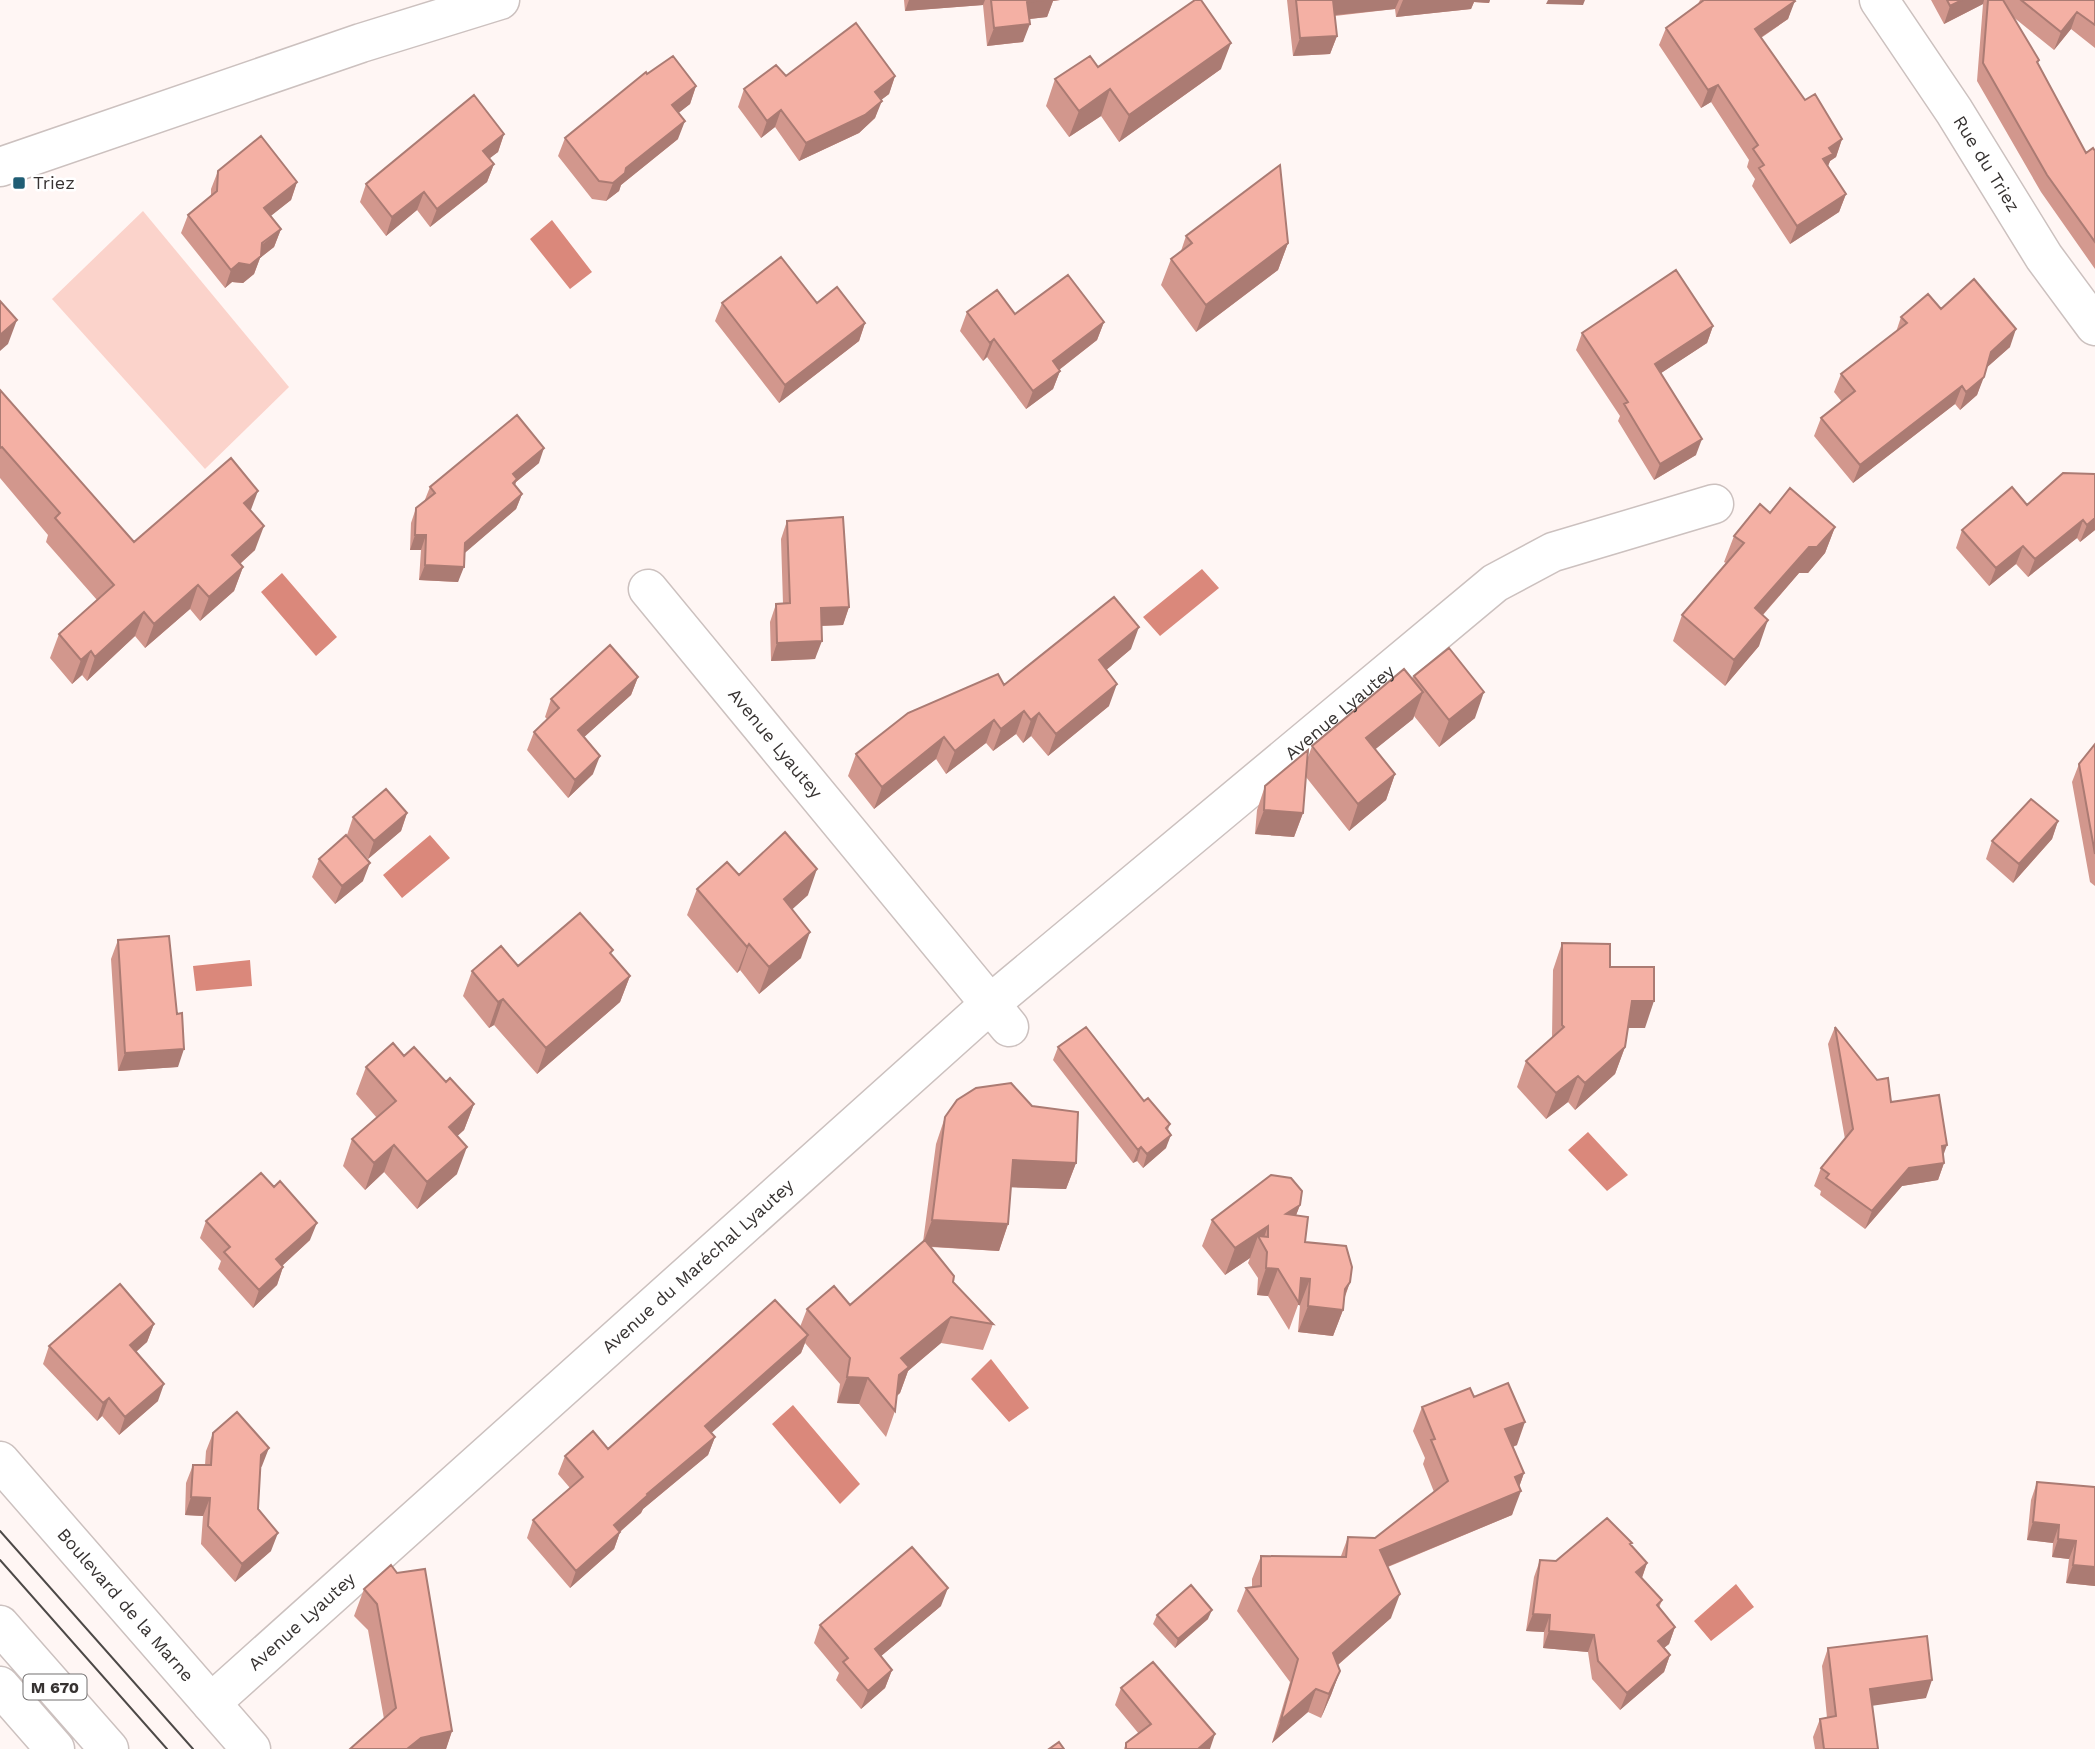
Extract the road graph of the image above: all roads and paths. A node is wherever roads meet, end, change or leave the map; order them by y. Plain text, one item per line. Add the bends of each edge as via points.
1 (500, 0) edge
2 (1879, 0) edge
3 (0, 167) edge
4 (2095, 326) edge
5 (1714, 503) dead end
6 (648, 589) dead end
7 (1001, 1008) junction
8 (0, 1461) edge
9 (392, 1540) joint
10 (0, 1625) edge
11 (0, 1686) edge
12 (211, 1703) junction
13 (55, 1749) edge
14 (109, 1749) edge
15 (251, 1749) edge

1 - 3 street
2 - 4 street, Rue du Triez via 2044,257
5 - 7 street, Avenue Lyautey via 1553,552 1494,583
6 - 7 street, Avenue Lyautey
7 - 9 street, Avenue du Maréchal Lyautey
8 - 12 street, Boulevard de la Marne
9 - 12 street, Avenue Lyautey
10 - 14 street, M 670
11 - 13 street, M 670
12 - 15 street, Boulevard de la Marne

